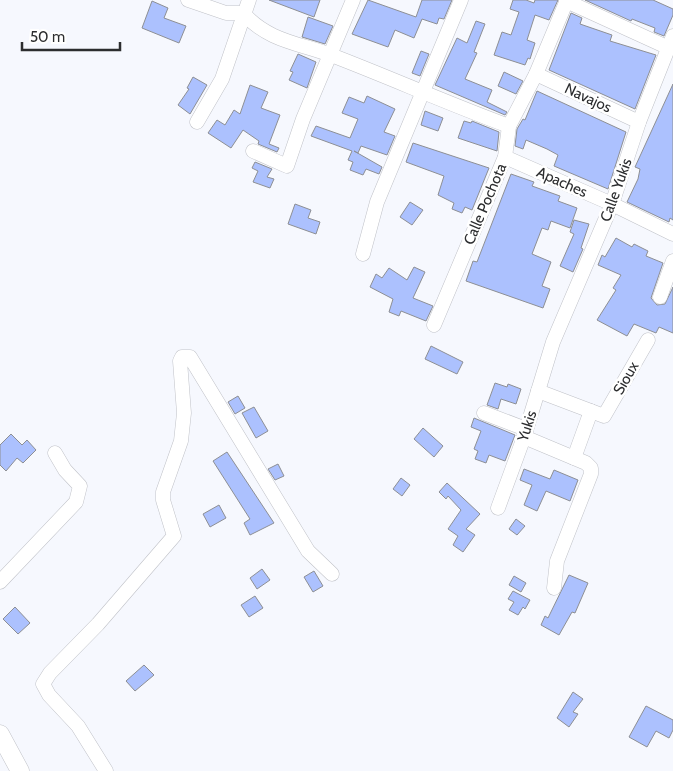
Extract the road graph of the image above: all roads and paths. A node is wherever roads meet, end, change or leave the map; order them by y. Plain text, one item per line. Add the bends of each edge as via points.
1 (188, 0) edge
2 (353, 0) edge
3 (461, 0) edge
4 (566, 0) edge
5 (246, 6) edge
6 (671, 42) edge
7 (330, 55) junction
8 (536, 74) junction
9 (423, 94) junction
10 (197, 122) dead end
11 (639, 122) junction
12 (509, 126) junction
13 (253, 151) dead end
14 (505, 157) junction
15 (612, 204) junction
16 (673, 234) edge
17 (362, 254) dead end
18 (673, 261) edge
19 (660, 297) dead end
20 (434, 325) dead end
21 (648, 340) dead end
22 (553, 342) joint
23 (538, 391) junction
24 (591, 411) junction
25 (484, 412) dead end
26 (525, 433) junction
27 (55, 452) dead end
28 (574, 458) junction
29 (498, 508) dead end
30 (332, 574) dead end
31 (0, 582) edge
32 (554, 588) dead end
33 (0, 734) edge
34 (20, 771) edge
35 (106, 771) edge

1 - 5 street via 226,13
2 - 7 street
3 - 9 street
4 - 6 street
4 - 8 street, Calle Pochota
5 - 7 street via 252,23 271,36
5 - 10 street via 222,79
6 - 11 street, Calle Yukis
7 - 9 street
7 - 13 street via 287,166
8 - 11 street, Navajos
8 - 12 street, Calle Pochota
9 - 12 street
9 - 17 street via 377,202
11 - 15 street, Calle Yukis
12 - 14 street, Calle Pochota
14 - 15 street, Apaches
14 - 20 street, Calle Pochota
15 - 16 street, Apaches
15 - 22 street, Calle Yukis
18 - 19 street
21 - 24 street, Sioux via 604,416
22 - 23 street, Yukis
23 - 24 street
23 - 26 street, Yukis
24 - 28 street
25 - 26 street
26 - 28 street
26 - 29 street, Yukis
27 - 31 street via 65,470 80,486 76,502
28 - 32 street via 586,463 592,474 557,561
30 - 35 street via 308,551 190,357 182,357 184,413 181,441 163,492 174,536 43,684 48,695 78,726
33 - 34 street

